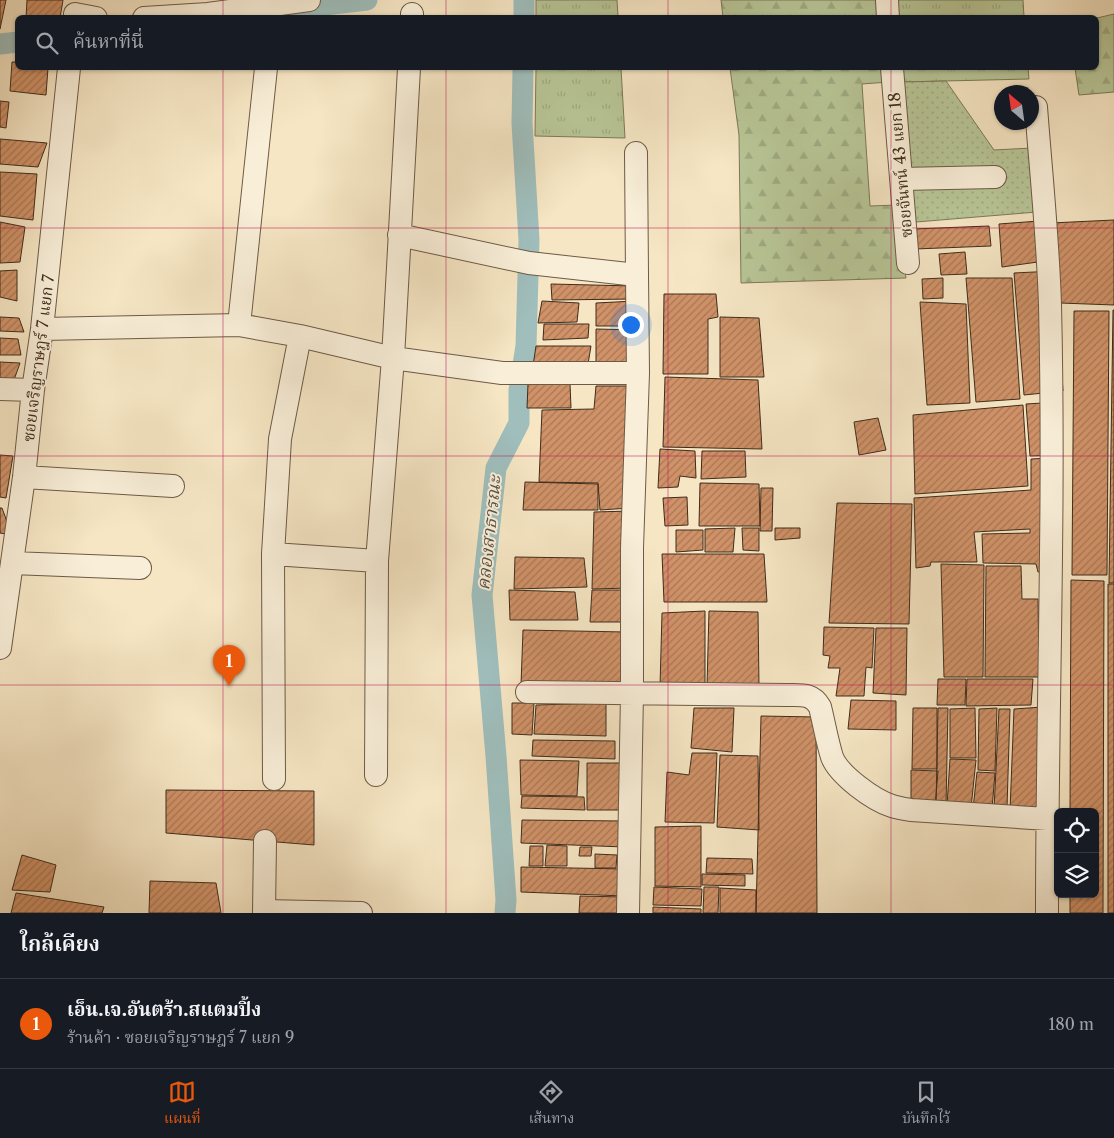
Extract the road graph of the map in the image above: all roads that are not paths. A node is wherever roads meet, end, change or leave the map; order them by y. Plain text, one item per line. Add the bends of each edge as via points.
1 (309, 0) edge
2 (887, 0) edge
3 (192, 15) edge
4 (888, 15) edge
5 (69, 70) edge
6 (266, 70) edge
7 (409, 70) edge
8 (892, 70) edge
9 (1038, 130) edge
10 (636, 153) dead end
11 (995, 177) dead end
12 (901, 179) junction
13 (399, 234) junction
14 (908, 263) dead end
15 (637, 275) junction
16 (239, 325) junction
17 (42, 329) junction
18 (300, 336) junction
19 (393, 358) junction
20 (638, 373) junction
21 (0, 389) edge
22 (33, 390) junction
23 (24, 477) junction
24 (173, 486) dead end
25 (273, 554) junction
26 (377, 561) junction
27 (12, 563) junction
28 (140, 568) dead end
29 (0, 648) edge
30 (527, 692) dead end
31 (632, 692) junction
32 (376, 775) dead end
33 (274, 779) dead end
34 (1047, 818) junction
35 (265, 840) dead end
36 (264, 912) edge
37 (361, 913) edge
38 (628, 913) edge
39 (1047, 913) edge

1 - 3 street
2 - 4 street
5 - 17 street, ซอยเจริญราษฎร์ 7 แยก 7
6 - 16 street
7 - 13 street
8 - 12 street, ซอยจันทน์ 43 แยก 18
9 - 34 street via 1050,303 1052,498
10 - 15 street
11 - 12 street
12 - 14 street, ซอยจันทน์ 43 แยก 18
13 - 15 street via 529,263
13 - 19 street
15 - 20 street
16 - 17 street
16 - 18 street
17 - 22 street, ซอยเจริญราษฎร์ 7 แยก 7
18 - 19 street
18 - 25 street via 280,439
19 - 20 street via 502,373
19 - 26 street
20 - 31 street via 632,548
21 - 22 street
22 - 23 street, ซอยเจริญราษฎร์ 7 แยก 7
23 - 24 street
23 - 27 street, ซอยเจริญราษฎร์ 7 แยก 7
25 - 26 street
25 - 33 street
26 - 32 street
27 - 28 street
27 - 29 street, ซอยเจริญราษฎร์ 7 แยก 7
30 - 31 street
31 - 34 street via 812,698 820,707 832,758 838,767 868,793 891,806
31 - 38 street
34 - 39 street
35 - 36 street
36 - 37 street

